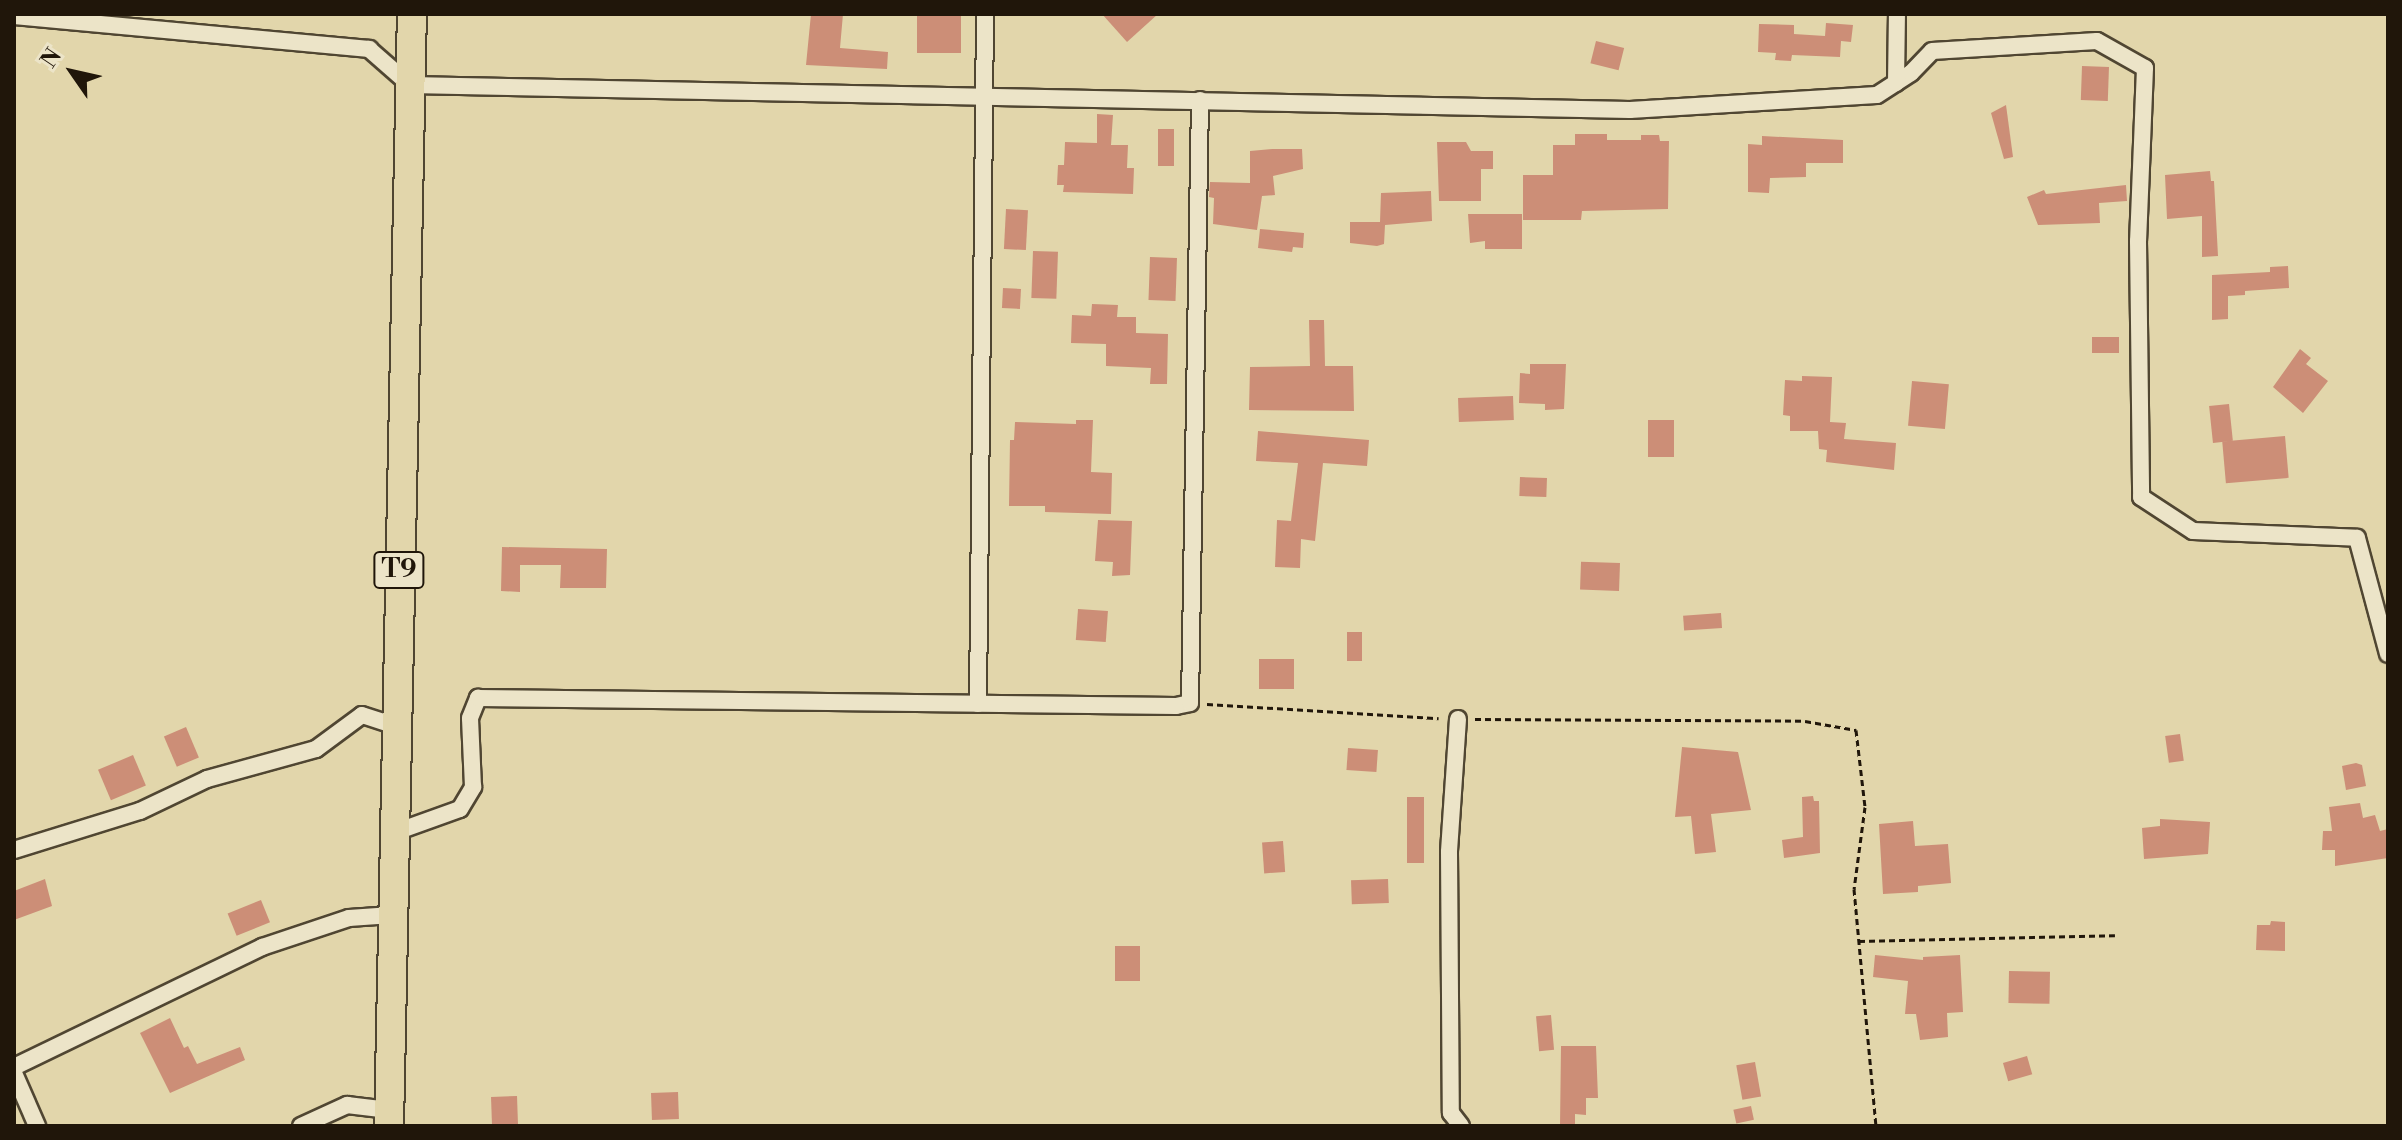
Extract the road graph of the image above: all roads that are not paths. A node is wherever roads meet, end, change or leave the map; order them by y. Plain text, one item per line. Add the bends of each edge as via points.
1 (412, 14) edge
2 (985, 14) edge
3 (1897, 14) edge
4 (14, 16) edge
5 (1896, 83) junction
6 (410, 85) junction
7 (982, 97) junction
8 (1200, 100) junction
9 (2388, 654) edge
10 (978, 704) junction
11 (1458, 719) dead end
12 (396, 726) junction
13 (393, 833) junction
14 (14, 850) edge
15 (392, 915) junction
16 (14, 1067) edge
17 (14, 1073) edge
18 (389, 1118) edge
19 (37, 1126) edge
20 (301, 1126) edge
21 (1461, 1126) edge

1 - 6 highway, T9
2 - 7 street
3 - 5 street
4 - 6 street via 369,49
5 - 8 street via 1877,95 1630,110
5 - 9 street via 1932,51 1959,49 2097,41 2145,68 2138,241 2141,497 2193,531 2357,538
6 - 7 street
6 - 12 highway, T9
7 - 8 street
7 - 10 street
8 - 10 street via 1190,703
10 - 13 street via 478,698 470,718 473,787 460,809
11 - 21 street via 1449,852 1451,1113
12 - 13 highway, T9
12 - 14 street via 362,715 307,753 207,779 140,811
13 - 15 highway, T9
15 - 16 street via 349,918 262,947
15 - 18 highway, T9
17 - 19 street
18 - 20 street via 347,1105

